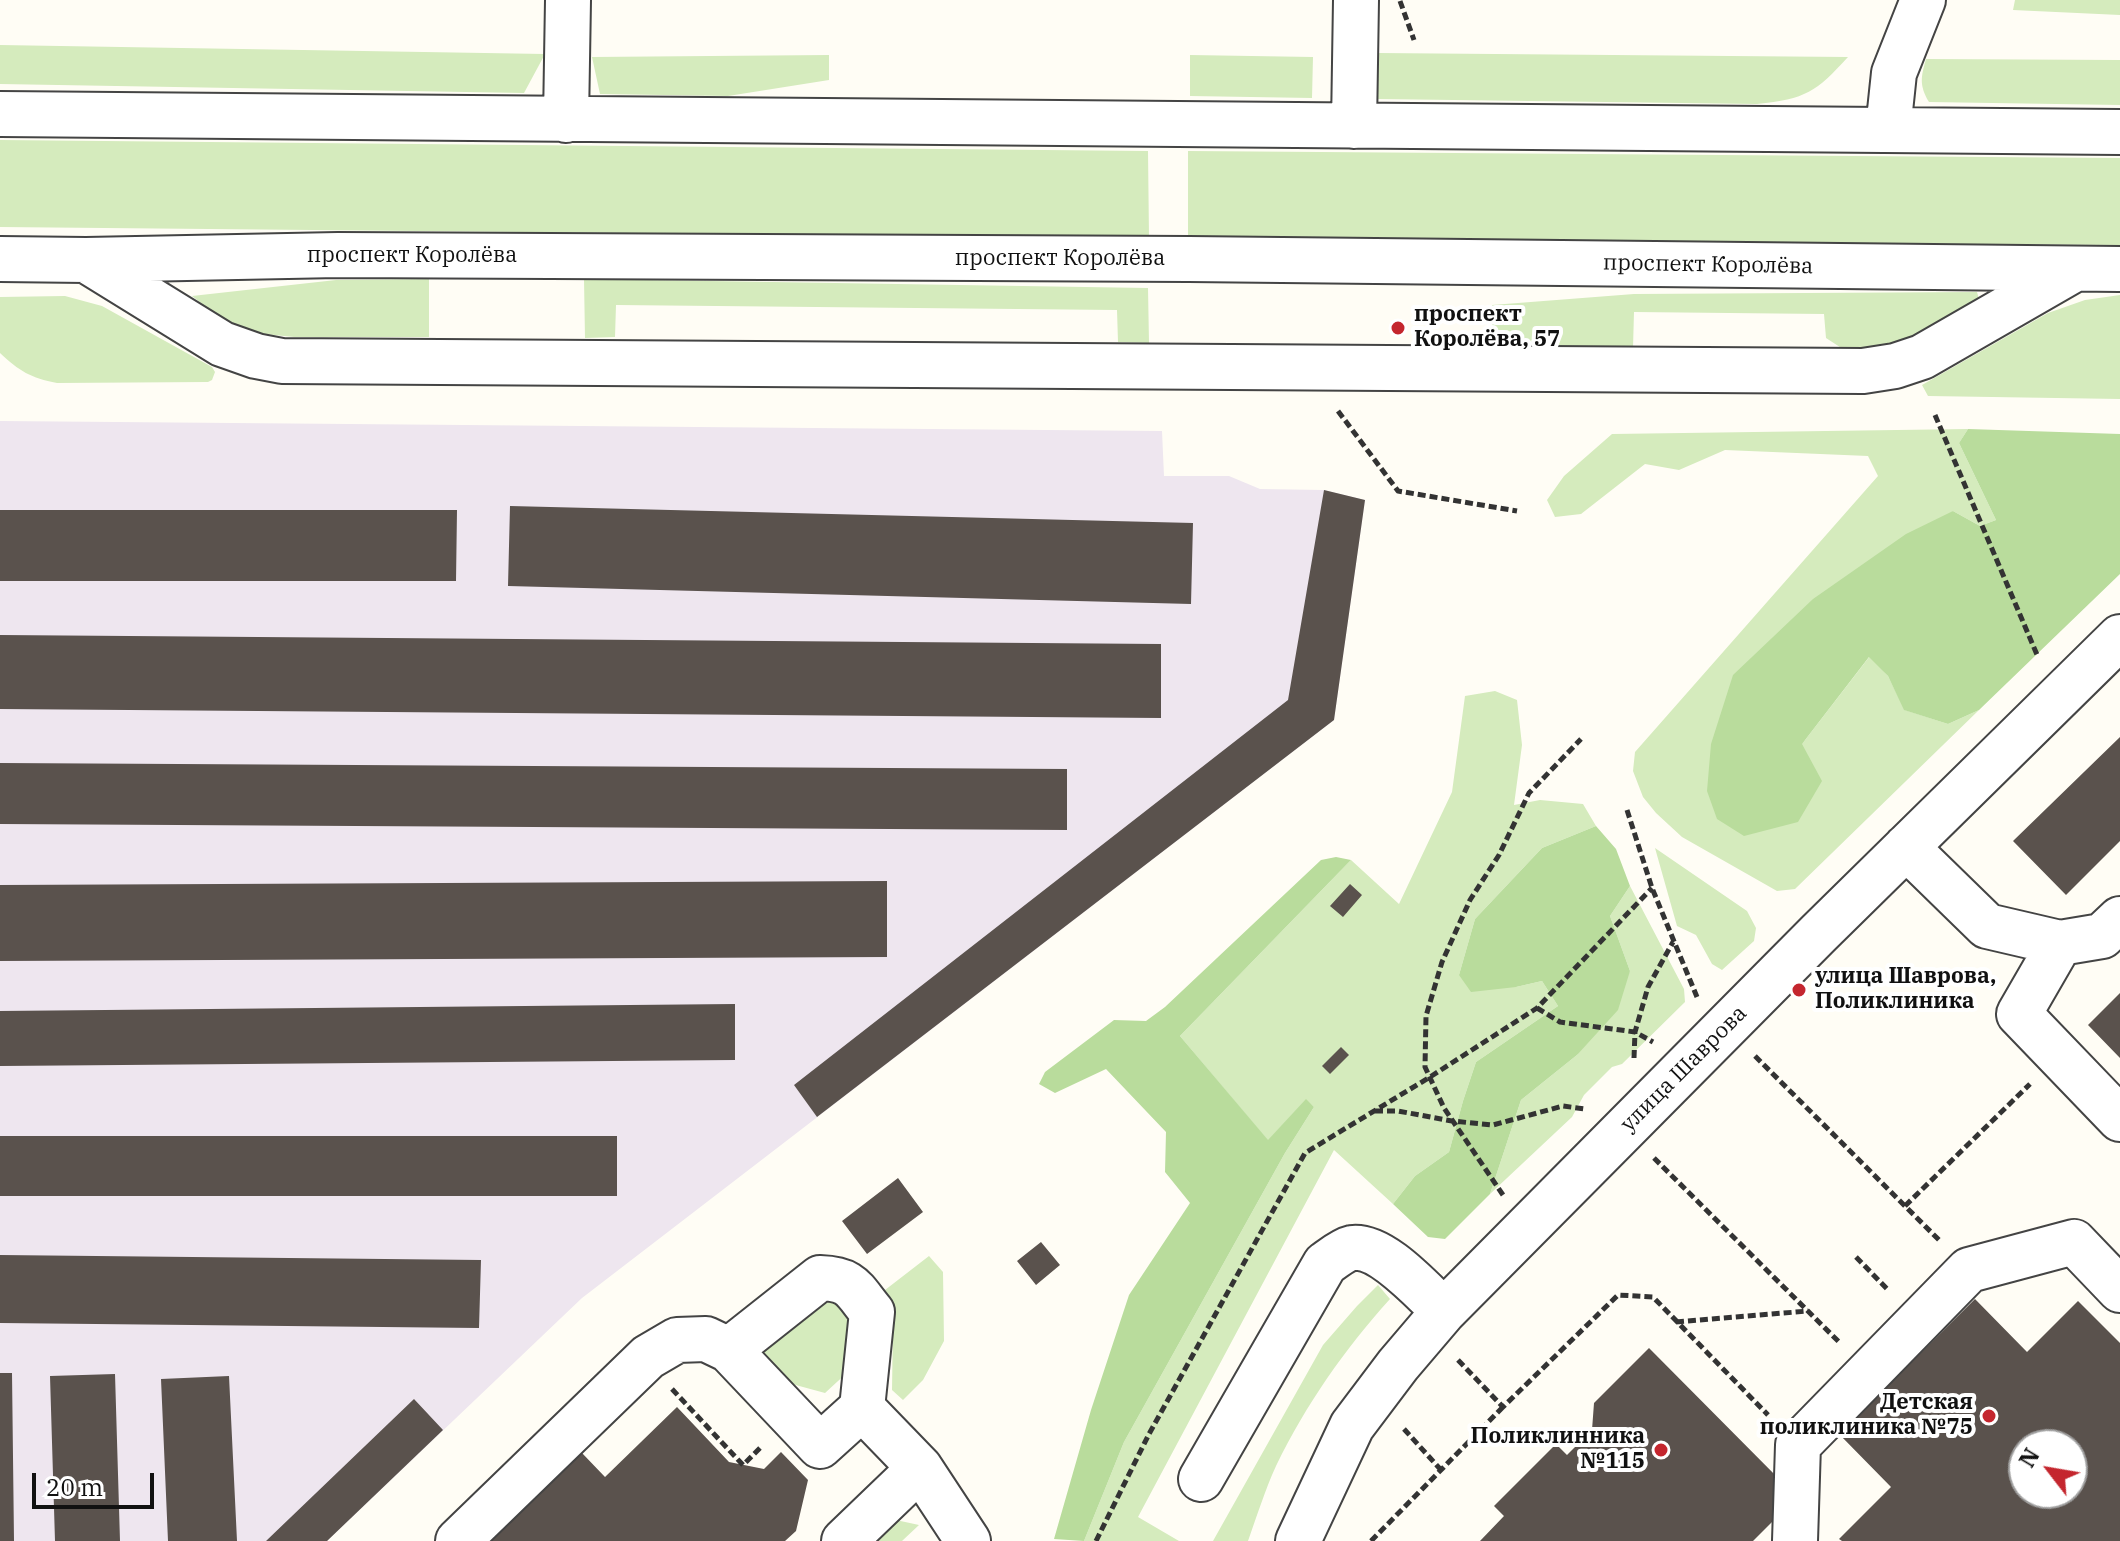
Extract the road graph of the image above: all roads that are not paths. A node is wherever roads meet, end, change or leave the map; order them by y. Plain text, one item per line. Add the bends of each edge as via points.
1 (568, 0) edge
2 (1356, 0) edge
3 (1923, 0) edge
4 (0, 114) edge
5 (566, 120) junction
6 (1354, 126) junction
7 (1888, 130) junction
8 (2120, 132) edge
9 (0, 259) edge
10 (86, 260) junction
11 (2075, 269) junction
12 (2120, 269) edge
13 (2120, 637) edge
14 (1906, 847) junction
15 (2120, 919) edge
16 (2060, 943) junction
17 (2120, 1119) edge
18 (2120, 1290) edge
19 (1444, 1311) junction
20 (729, 1350) junction
21 (862, 1408) junction
22 (920, 1468) junction
23 (1201, 1479) dead end
24 (458, 1541) edge
25 (844, 1541) edge
26 (968, 1541) edge
27 (1298, 1541) edge
28 (1795, 1541) edge

1 - 5 street
2 - 6 street
3 - 7 street via 1894,73
4 - 5 street
5 - 6 street
6 - 7 street
7 - 8 street
9 - 10 street, проспект Королёва
10 - 11 street, проспект Королёва via 338,255
10 - 11 street via 222,344 282,361 1863,371 1922,357
11 - 12 street, проспект Королёва
13 - 14 street, улица Шаврова
14 - 16 street via 1987,926
14 - 19 street, улица Шаврова
15 - 16 street via 2102,936
16 - 17 street via 2019,1014
18 - 28 street via 2074,1242 1969,1270 1798,1445
19 - 23 street via 1369,1249 1349,1248 1325,1264
19 - 27 street, улица Шаврова via 1352,1426
20 - 21 street via 808,1457
20 - 21 street via 820,1278 839,1279 872,1312
20 - 24 street via 706,1339 677,1340 648,1357
21 - 22 street
22 - 25 street
22 - 26 street

